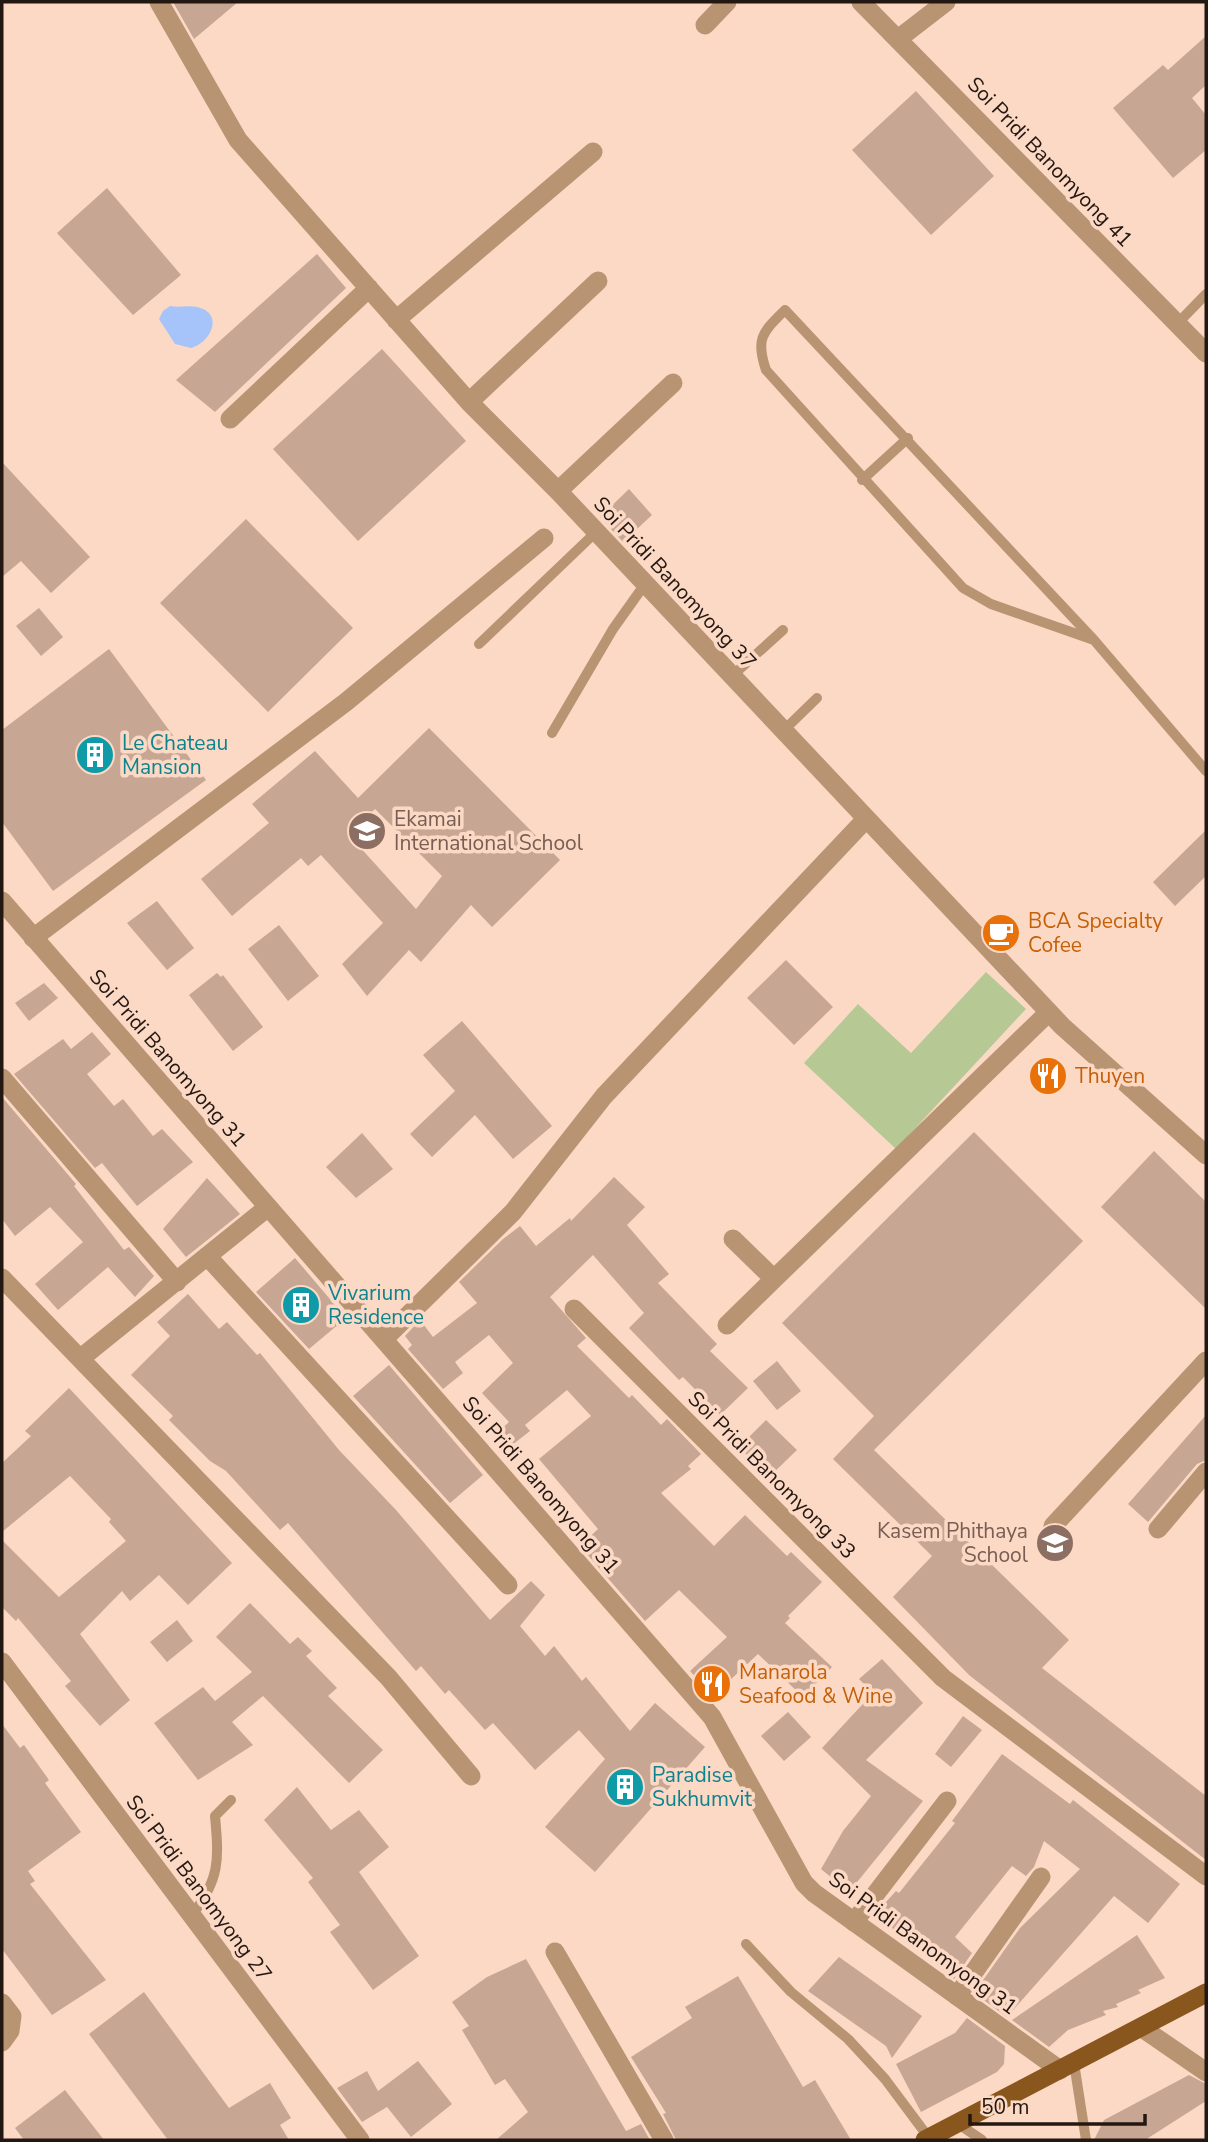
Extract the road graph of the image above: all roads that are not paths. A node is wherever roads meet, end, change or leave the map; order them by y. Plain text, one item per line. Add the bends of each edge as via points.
1 (159, 2) edge
2 (727, 2) edge
3 (861, 2) edge
4 (946, 2) edge
5 (705, 25) dead end
6 (898, 39) junction
7 (593, 152) dead end
8 (598, 281) dead end
9 (369, 288) junction
10 (1206, 294) edge
11 (396, 320) junction
12 (1177, 324) junction
13 (1206, 354) edge
14 (673, 383) dead end
15 (468, 402) junction
16 (230, 419) dead end
17 (908, 438) junction
18 (862, 480) junction
19 (558, 491) junction
20 (596, 532) junction
21 (544, 538) dead end
22 (645, 584) junction
23 (783, 630) dead end
24 (1094, 640) junction
25 (480, 643) dead end
26 (732, 676) junction
27 (817, 698) dead end
28 (783, 731) junction
29 (552, 733) dead end
30 (1206, 771) edge
31 (866, 818) junction
32 (2, 901) edge
33 (33, 937) junction
34 (1049, 1012) junction
35 (2, 1078) edge
36 (1206, 1155) edge
37 (268, 1207) junction
38 (733, 1239) dead end
39 (207, 1256) junction
40 (2, 1278) edge
41 (774, 1279) junction
42 (177, 1282) junction
43 (574, 1310) dead end
44 (727, 1325) dead end
45 (384, 1339) junction
46 (81, 1358) junction
47 (1206, 1361) edge
48 (1206, 1472) edge
49 (1053, 1526) dead end
50 (1158, 1530) dead end
51 (508, 1586) dead end
52 (2, 1662) edge
53 (471, 1776) dead end
54 (231, 1800) dead end
55 (947, 1801) dead end
56 (1206, 1876) edge
57 (1041, 1877) dead end
58 (192, 1915) junction
59 (854, 1922) junction
60 (746, 1944) dead end
61 (555, 1952) dead end
62 (1206, 1993) edge
63 (957, 1996) junction
64 (2, 2003) edge
65 (1142, 2028) junction
66 (2, 2042) edge
67 (1067, 2066) junction
68 (1206, 2071) edge
69 (957, 2123) junction
70 (927, 2139) edge
71 (360, 2140) edge
72 (664, 2140) edge
73 (982, 2140) edge
74 (1086, 2140) edge

1 - 9 street, Soi Pridi Banomyong 37 via 238,140
2 - 5 street
3 - 6 street, Soi Pridi Banomyong 41
4 - 6 street
6 - 12 street, Soi Pridi Banomyong 41
7 - 11 street
8 - 15 street
9 - 11 street, Soi Pridi Banomyong 37
9 - 16 street
10 - 12 lane
11 - 15 street, Soi Pridi Banomyong 37
12 - 13 street, Soi Pridi Banomyong 41
14 - 19 street
15 - 19 street, Soi Pridi Banomyong 37
17 - 18 lane
17 - 18 lane via 785,310 763,331 759,350 766,370
17 - 24 lane
18 - 24 lane via 974,597
19 - 20 street, Soi Pridi Banomyong 37
20 - 22 street, Soi Pridi Banomyong 37
20 - 25 lane
21 - 33 street via 346,702
22 - 26 street, Soi Pridi Banomyong 37
22 - 29 lane
23 - 26 lane
24 - 30 lane
26 - 28 street, Soi Pridi Banomyong 37
27 - 28 lane
28 - 31 street, Soi Pridi Banomyong 37
31 - 34 street, Soi Pridi Banomyong 37
31 - 45 street via 604,1096 513,1212
32 - 33 street, Soi Pridi Banomyong 31
33 - 37 street, Soi Pridi Banomyong 31
34 - 36 street, Soi Pridi Banomyong 37
34 - 41 street
35 - 42 street
37 - 39 street
37 - 45 street, Soi Pridi Banomyong 31
38 - 41 street
39 - 42 street
39 - 51 street
40 - 46 street
41 - 44 street
42 - 46 street
43 - 56 street, Soi Pridi Banomyong 33 via 943,1678
45 - 59 street, Soi Pridi Banomyong 31 via 712,1717 804,1882
46 - 53 street via 388,1677
47 - 49 street
48 - 50 street
52 - 58 street, Soi Pridi Banomyong 27
54 - 58 lane via 215,1816 218,1861 210,1891
55 - 59 street
57 - 63 street
58 - 71 street, Soi Pridi Banomyong 27
59 - 63 street, Soi Pridi Banomyong 31
60 - 70 lane via 791,1992 848,2039 885,2079
61 - 72 street
62 - 65 main road
63 - 67 street, Soi Pridi Banomyong 31
64 - 66 street via 12,2017
65 - 67 main road
65 - 68 street
67 - 69 main road
67 - 74 lane
69 - 70 main road
69 - 73 lane

